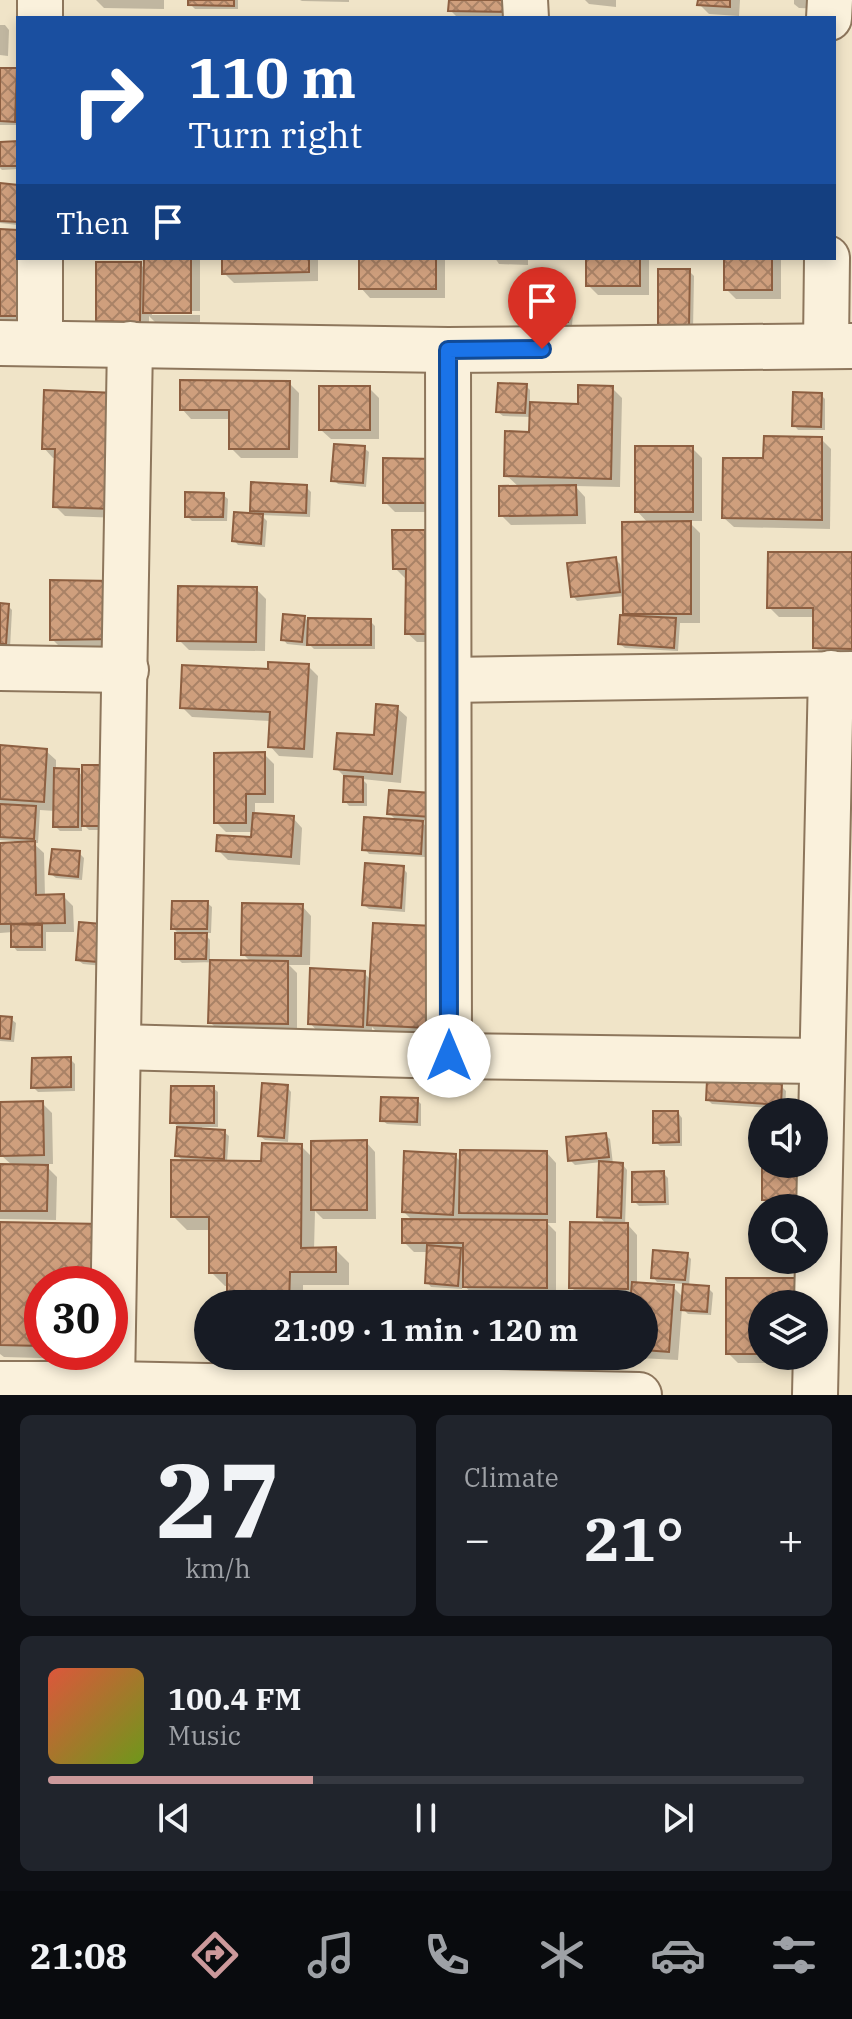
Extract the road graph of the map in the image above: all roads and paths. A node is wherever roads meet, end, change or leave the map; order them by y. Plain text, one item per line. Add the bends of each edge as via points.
1 (40, 260) edge
2 (827, 260) edge
3 (20, 343) edge
4 (130, 344) junction
5 (839, 345) edge
6 (448, 350) junction
7 (0, 668) edge
8 (126, 670) junction
9 (842, 673) edge
10 (449, 680) junction
11 (118, 1047) junction
12 (449, 1056) junction
13 (822, 1061) junction
14 (0, 1384) edge
15 (112, 1384) junction
16 (416, 1393) edge
17 (639, 1395) edge
18 (815, 1395) edge

1 - 3 street
2 - 5 street
3 - 4 street
4 - 6 street
4 - 8 street
5 - 6 street
6 - 10 street
7 - 8 street
8 - 11 street
9 - 10 street
9 - 13 street
10 - 12 street
11 - 12 street
11 - 15 street
12 - 13 street
13 - 18 street
14 - 15 street
15 - 16 street
16 - 17 street

